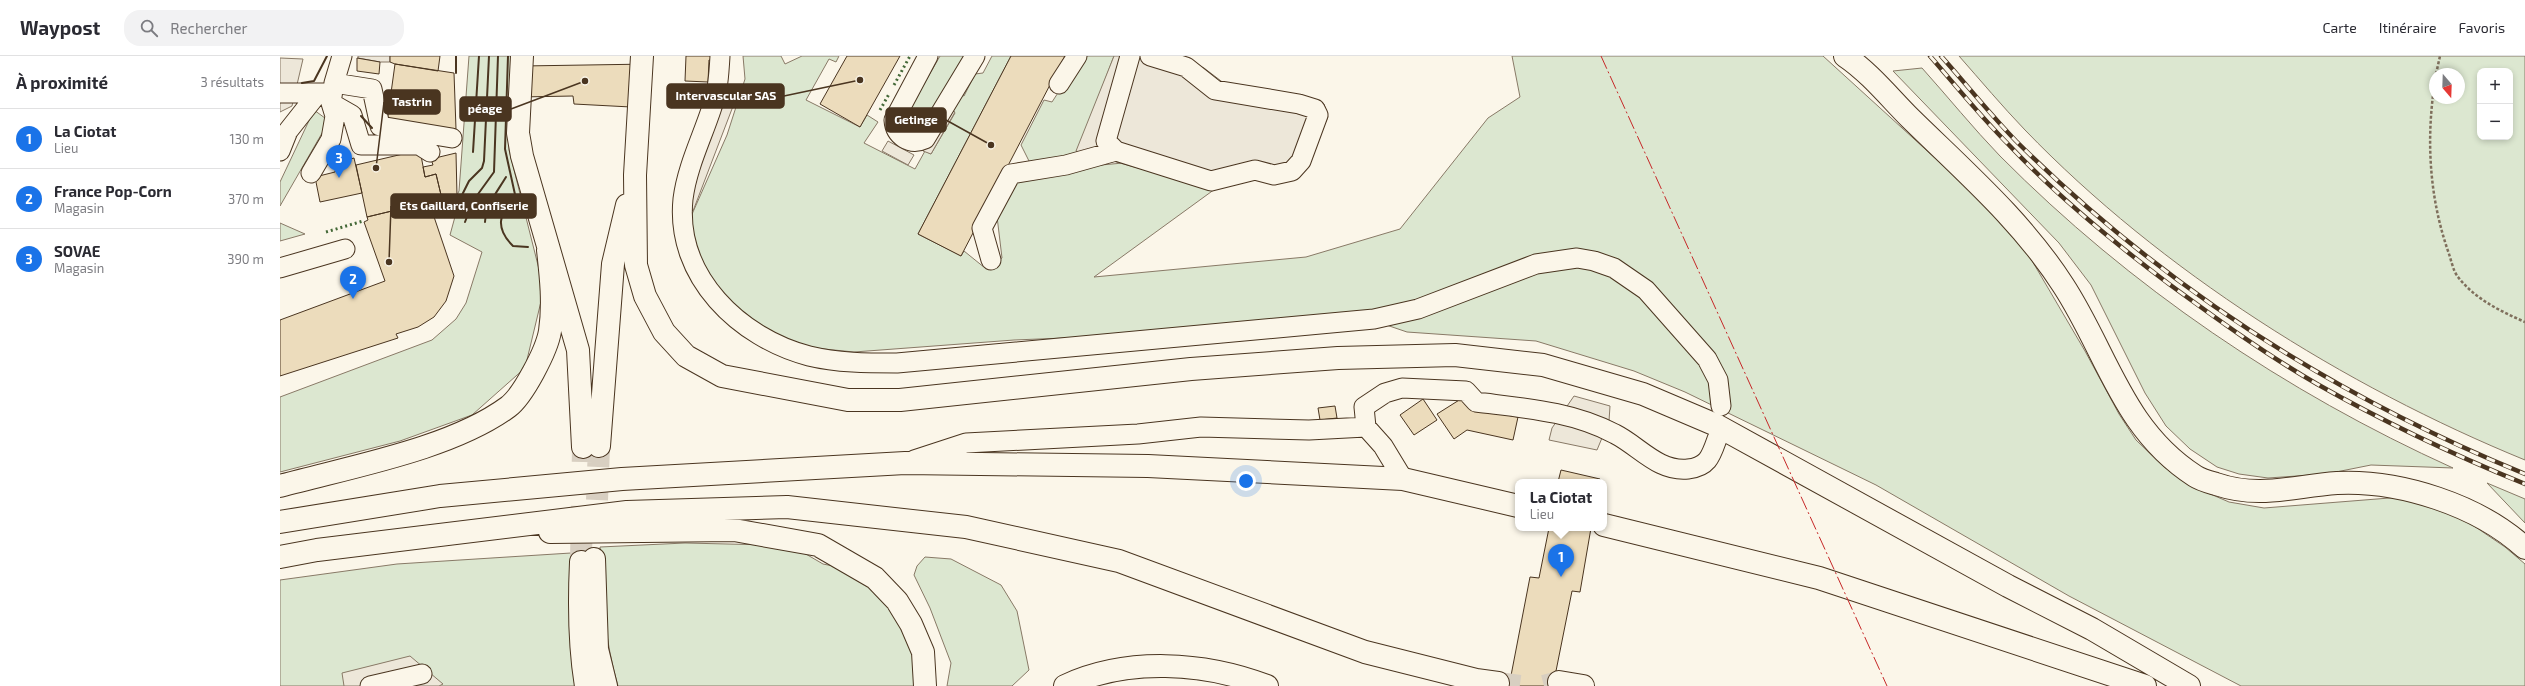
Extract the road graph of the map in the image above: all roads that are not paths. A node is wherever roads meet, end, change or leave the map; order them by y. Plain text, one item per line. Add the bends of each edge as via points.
1 (342, 56) edge
2 (522, 56) edge
3 (642, 56) edge
4 (720, 56) edge
5 (928, 56) edge
6 (975, 56) edge
7 (1077, 56) edge
8 (1130, 56) edge
9 (1150, 56) edge
10 (1848, 58) edge
11 (1058, 84) dead end
12 (280, 93) edge
13 (329, 93) junction
14 (452, 138) dead end
15 (280, 151) edge
16 (1116, 151) junction
17 (430, 152) dead end
18 (311, 173) dead end
19 (635, 175) junction
20 (345, 249) dead end
21 (548, 250) junction
22 (991, 260) dead end
23 (280, 268) edge
24 (1721, 406) dead end
25 (1366, 428) junction
26 (1717, 439) dead end
27 (905, 463) junction
28 (1403, 479) junction
29 (280, 486) edge
30 (1515, 505) edge
31 (280, 522) edge
32 (1607, 526) edge
33 (464, 531) junction
34 (2525, 548) edge
35 (280, 558) edge
36 (422, 674) dead end
37 (1559, 682) dead end
38 (1498, 683) dead end
39 (370, 686) edge
40 (586, 686) edge
41 (606, 686) edge
42 (925, 686) edge
43 (1065, 686) edge
44 (1267, 686) edge
45 (1583, 686) edge
46 (2145, 686) edge
47 (2189, 686) edge

1 - 13 street
2 - 21 main road via 518,133
3 - 19 main road
4 - 24 street via 713,106 687,177 683,224 688,246 703,283 734,318 754,333 794,350 834,361 897,363 1367,319 1418,309 1536,264 1576,258 1614,268 1646,290 1707,358 1718,380
5 - 6 street via 894,120 897,131 906,139 916,142 925,139
7 - 11 street
8 - 16 street via 1106,141
9 - 16 street via 1186,67 1215,90 1299,104 1315,109 1318,115 1301,162 1292,171 1274,175 1255,170 1211,181
10 - 34 main road via 2023,230 2064,286 2122,398 2144,431 2168,455 2196,477 2229,489 2271,492 2336,483 2373,484 2408,489 2474,514
12 - 13 street
13 - 14 street via 372,90 380,126
13 - 15 street via 288,130
13 - 17 street via 352,115 361,145 419,145
13 - 18 street via 335,116 331,139
16 - 22 street via 1066,165 1011,174 982,228
19 - 21 main road via 613,264 591,447 578,350
19 - 47 main road via 636,264 645,296 664,332 686,356 722,376 848,400 885,400 1338,358 1455,355 1543,365 1642,394 1716,425 2008,586 2092,629
20 - 23 street
21 - 29 main road via 552,292 550,333 533,375 509,407 434,444
25 - 26 street via 1364,407 1385,393 1415,388 1466,391 1476,402 1562,414 1615,433 1654,461 1670,467 1687,469 1702,466 1708,461
25 - 27 street via 1309,430 1201,427 1138,434 966,443
25 - 28 street via 1383,446
27 - 28 main road via 1148,466
27 - 31 main road via 614,480 440,496
28 - 30 main road
32 - 46 main road via 1818,578
33 - 35 main road via 317,550
33 - 38 main road via 627,512 787,507 966,527 1119,561 1365,652 1476,680
33 - 42 main road via 597,533 734,530 818,545 875,578 897,601 911,624 923,652
36 - 39 street
37 - 45 main road
40 - 41 main road via 580,635 588,560 597,649
43 - 44 main road via 1080,679 1128,668 1184,666

